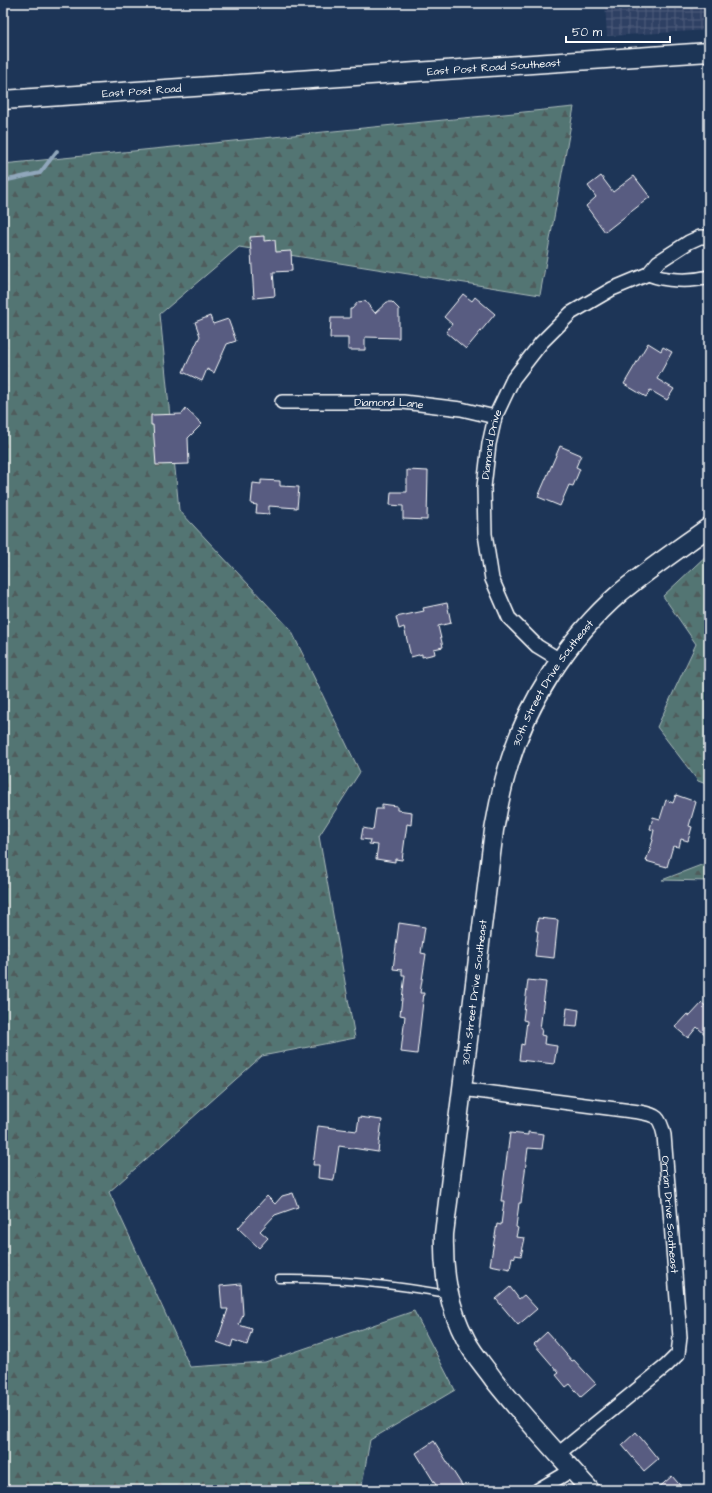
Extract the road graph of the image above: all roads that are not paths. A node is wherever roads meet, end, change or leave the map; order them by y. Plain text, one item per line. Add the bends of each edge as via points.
1 (709, 52) edge
2 (280, 81) joint
3 (3, 100) edge
4 (709, 237) edge
5 (648, 274) junction
6 (709, 277) edge
7 (282, 402) dead end
8 (495, 417) junction
9 (709, 527) edge
10 (560, 660) junction
11 (462, 1088) junction
12 (279, 1279) dead end
13 (448, 1294) junction
14 (558, 1454) junction
15 (572, 1470) junction
16 (538, 1490) edge
17 (590, 1490) edge

1 - 2 main road, East Post Road Southeast
2 - 3 main road, East Post Road
4 - 5 street, Diamond Drive via 700,237 689,242 658,262
5 - 6 street via 662,279
5 - 8 street, Diamond Drive via 612,289 571,313 541,343 513,379
7 - 8 street, Diamond Lane via 403,402 461,409
8 - 10 street, Diamond Drive via 484,487 485,534 492,579 509,618 537,646
9 - 10 main road, 30th Street Drive Southeast via 621,593 578,636
10 - 11 main road, 30th Street Drive Southeast via 522,728 500,797
11 - 13 main road, 30th Street Drive Southeast via 444,1234 443,1258
11 - 14 street, Orrian Drive Southeast via 652,1114 661,1121 680,1337 678,1354
12 - 13 lane via 371,1283
13 - 14 main road, 30th Street Drive Southeast via 466,1341 477,1357 509,1399
14 - 15 main road, 30th Street Drive Southeast
15 - 16 street
15 - 17 main road, 30th Street Drive Southeast

